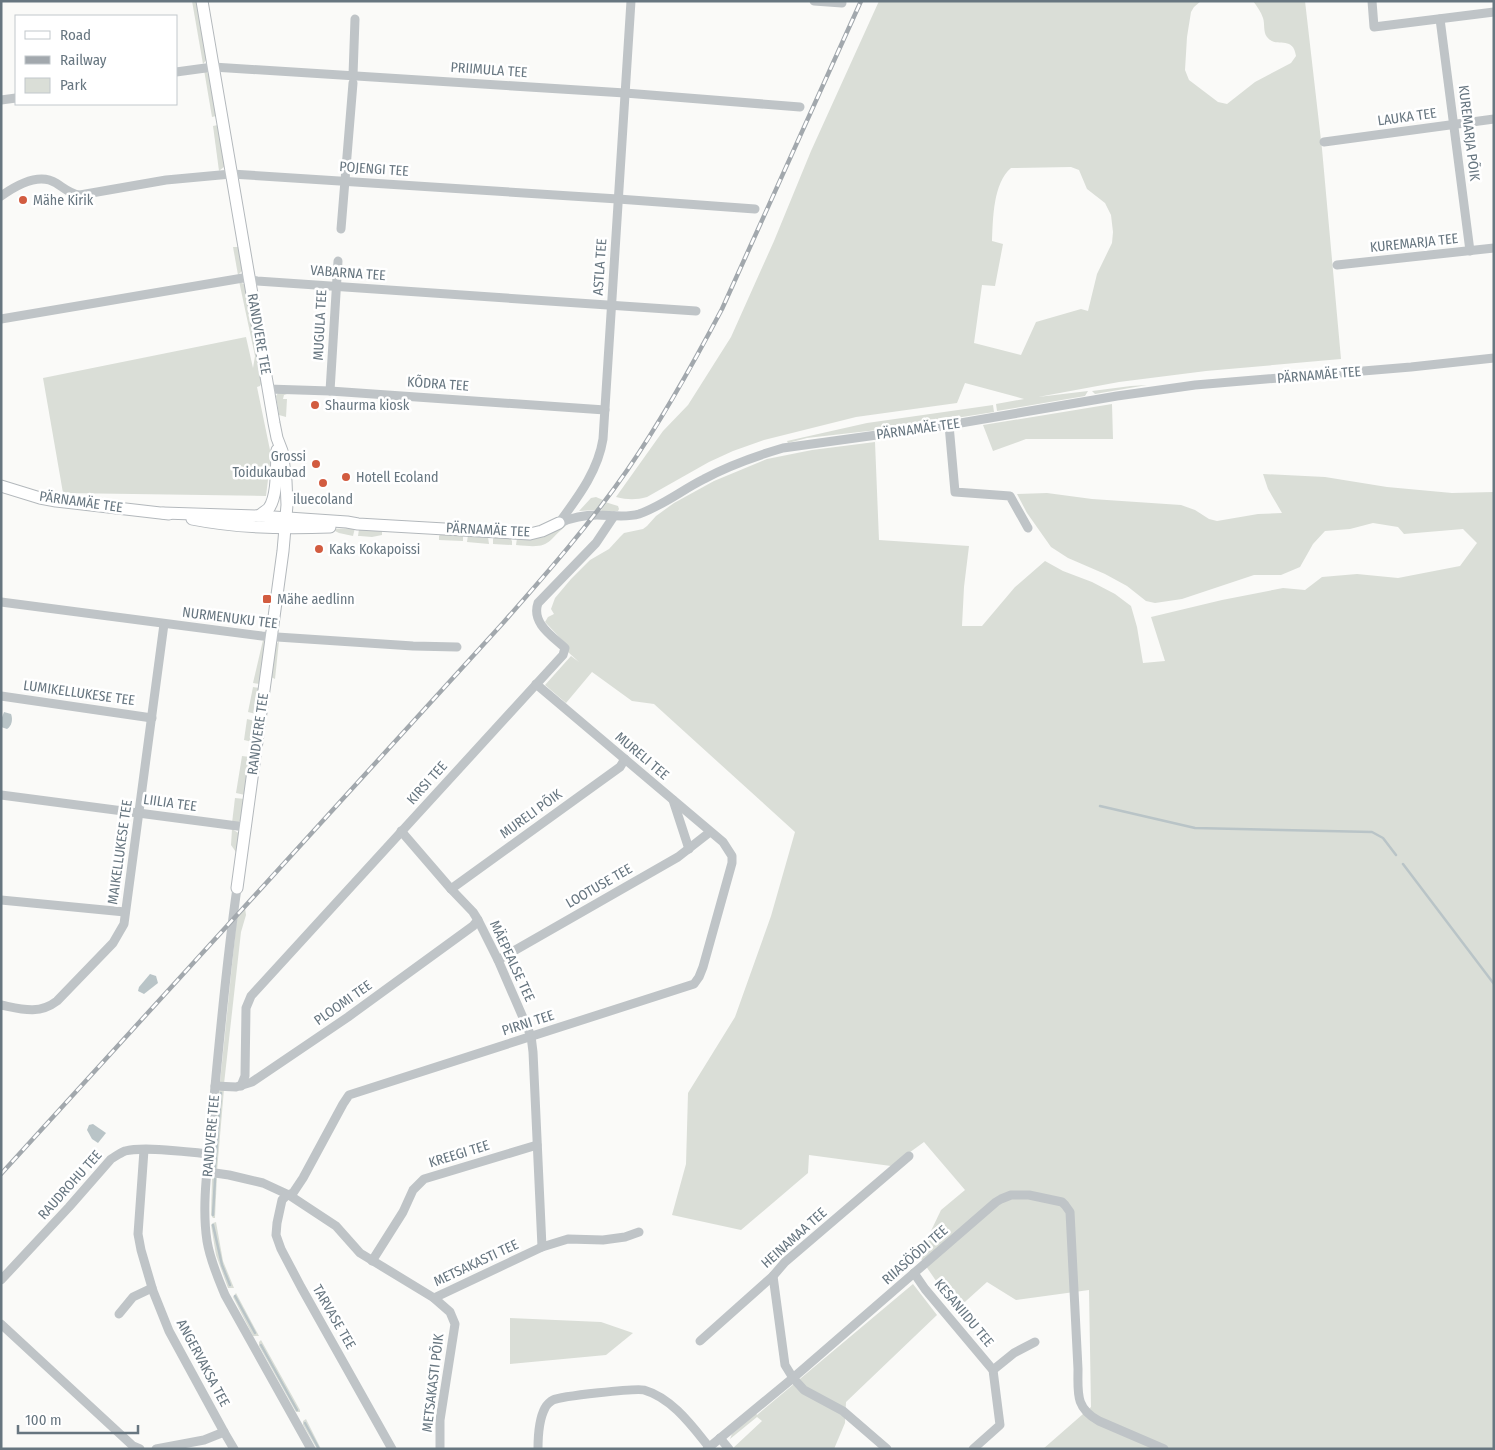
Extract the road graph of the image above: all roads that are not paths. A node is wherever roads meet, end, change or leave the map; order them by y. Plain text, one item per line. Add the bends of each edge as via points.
1 (202, 1) edge
2 (631, 1) edge
3 (814, 1) edge
4 (1372, 1) edge
5 (842, 3) dead end
6 (1494, 12) edge
7 (356, 19) dead end
8 (1440, 19) junction
9 (213, 67) junction
10 (178, 72) edge
11 (353, 79) junction
12 (625, 93) junction
13 (15, 98) edge
14 (1, 100) edge
15 (800, 107) dead end
16 (1494, 119) edge
17 (1454, 124) junction
18 (1324, 142) dead end
19 (232, 174) junction
20 (346, 180) junction
21 (1, 196) edge
22 (618, 199) junction
23 (755, 209) dead end
24 (341, 230) dead end
25 (1494, 248) edge
26 (1470, 251) junction
27 (338, 261) dead end
28 (1337, 265) dead end
29 (249, 280) junction
30 (336, 286) junction
31 (612, 305) junction
32 (696, 311) dead end
33 (1, 319) edge
34 (1494, 358) edge
35 (268, 389) junction
36 (330, 391) junction
37 (605, 410) junction
38 (949, 425) junction
39 (277, 438) junction
40 (1, 486) edge
41 (163, 513) junction
42 (259, 516) junction
43 (614, 516) junction
44 (286, 523) junction
45 (559, 523) junction
46 (1028, 528) dead end
47 (1, 602) edge
48 (164, 624) junction
49 (271, 637) junction
50 (457, 647) dead end
51 (536, 684) junction
52 (1, 696) edge
53 (152, 718) junction
54 (625, 760) junction
55 (1, 795) edge
56 (673, 800) junction
57 (139, 813) junction
58 (245, 827) junction
59 (402, 831) junction
60 (710, 832) junction
61 (689, 849) junction
62 (728, 850) joint
63 (237, 888) joint
64 (451, 889) junction
65 (1, 900) edge
66 (125, 912) junction
67 (478, 920) junction
68 (498, 960) junction
69 (1, 1004) edge
70 (531, 1036) junction
71 (215, 1086) junction
72 (241, 1086) junction
73 (537, 1145) junction
74 (144, 1150) junction
75 (209, 1154) junction
76 (909, 1156) dead end
77 (208, 1172) junction
78 (288, 1196) junction
79 (639, 1232) dead end
80 (542, 1248) junction
81 (372, 1261) junction
82 (914, 1273) junction
83 (773, 1276) junction
84 (1, 1280) edge
85 (152, 1288) junction
86 (434, 1298) junction
87 (119, 1314) dead end
88 (1, 1324) edge
89 (700, 1341) dead end
90 (1036, 1342) dead end
91 (993, 1370) junction
92 (793, 1378) junction
93 (224, 1432) junction
94 (720, 1438) junction
95 (708, 1448) edge
96 (140, 1449) edge
97 (156, 1449) edge
98 (234, 1449) edge
99 (311, 1449) edge
100 (392, 1449) edge
101 (440, 1449) edge
102 (538, 1449) edge
103 (729, 1449) edge
104 (887, 1449) edge
105 (973, 1449) edge
106 (1164, 1449) edge

1 - 9 main road, RANDVERE TEE
2 - 12 street, ASTLA TEE
3 - 5 street
4 - 8 street via 1374,27
6 - 8 street
7 - 11 street
8 - 17 street, KUREMARJA PÕIK
9 - 10 street, PRIIMULA TEE
9 - 11 street, PRIIMULA TEE
9 - 19 main road, RANDVERE TEE
11 - 12 street, PRIIMULA TEE
11 - 20 street
12 - 15 street, PRIIMULA TEE
12 - 22 street, ASTLA TEE
13 - 14 street
16 - 17 street, LAUKA TEE
17 - 18 street, LAUKA TEE
17 - 26 street, KUREMARJA PÕIK
19 - 20 street, POJENGI TEE
19 - 21 street, POJENGI TEE via 166,180 80,195 43,179 13,188
19 - 29 main road, RANDVERE TEE
20 - 22 street, POJENGI TEE
20 - 24 street
22 - 23 street, POJENGI TEE
22 - 31 street, ASTLA TEE
25 - 26 street, KUREMARJA TEE
26 - 28 street, KUREMARJA TEE
27 - 30 street, MUGULA TEE
29 - 30 street, VABARNA TEE
29 - 33 street, VABARNA TEE via 237,278
29 - 35 main road, RANDVERE TEE
30 - 31 street, VABARNA TEE
30 - 36 street, MUGULA TEE
31 - 32 street, VABARNA TEE
31 - 37 street, ASTLA TEE
34 - 38 street, PÄRNAMÄE TEE via 1195,385
35 - 36 street, KÕDRA TEE
35 - 39 main road, RANDVERE TEE
36 - 37 street, KÕDRA TEE
37 - 45 street, ASTLA TEE via 598,460
38 - 43 street, PÄRNAMÄE TEE via 783,448 705,478 639,514
38 - 46 street via 955,492 1010,496
39 - 42 main road via 273,496 270,505
39 - 44 main road, RANDVERE TEE via 286,481
40 - 41 main road, PÄRNAMÄE TEE via 56,501
41 - 42 main road, PÄRNAMÄE TEE
41 - 44 main road, PÄRNAMÄE TEE via 210,522
42 - 44 main road, PÄRNAMÄE TEE
43 - 45 street, PÄRNAMÄE TEE via 594,515
43 - 51 street, KIRSI TEE via 596,543 538,603 539,622 565,650
44 - 45 main road, PÄRNAMÄE TEE via 530,534
44 - 49 main road, RANDVERE TEE
47 - 48 street, NURMENUKU TEE
48 - 49 street, NURMENUKU TEE
48 - 53 street, MAIKELLUKESE TEE
49 - 50 street, NURMENUKU TEE
49 - 58 main road, RANDVERE TEE
51 - 54 street, MURELI TEE
51 - 59 street, KIRSI TEE
52 - 53 street, LUMIKELLUKESE TEE
53 - 57 street, MAIKELLUKESE TEE
54 - 56 street, MURELI TEE
54 - 64 street, MURELI PÕIK
55 - 57 street, LIILIA TEE
56 - 60 street, MURELI TEE
56 - 61 street
57 - 58 street, LIILIA TEE
57 - 66 street, MAIKELLUKESE TEE
58 - 63 main road, RANDVERE TEE
59 - 64 street, MÄEPEALSE TEE
59 - 72 street, KIRSI TEE via 251,996 246,1008
60 - 61 street, LOOTUSE TEE
60 - 62 street, MURELI TEE
61 - 68 street, LOOTUSE TEE
62 - 70 street, PIRNI TEE via 732,862 703,968 694,984
63 - 71 street, RANDVERE TEE
64 - 67 street, MÄEPEALSE TEE
65 - 66 street
66 - 69 street, MAIKELLUKESE TEE via 124,924 113,943 57,1002 42,1010
67 - 68 street, MÄEPEALSE TEE
67 - 72 street, PLOOMI TEE via 348,1017 252,1082
68 - 70 street, MÄEPEALSE TEE
70 - 73 street, MÄEPEALSE TEE
70 - 78 street, PIRNI TEE via 349,1095 303,1178
71 - 72 street, PLOOMI TEE
71 - 75 street, RANDVERE TEE
73 - 80 street, MÄEPEALSE TEE
73 - 81 street, KREEGI TEE via 424,1179 413,1190
74 - 75 street, RAUDROHU TEE
74 - 84 street, RAUDROHU TEE via 128,1151 112,1159
74 - 85 street, ANGERVAKSA TEE via 138,1234
75 - 77 street, RANDVERE TEE
76 - 83 street, HEINAMAA TEE via 785,1262
77 - 78 street, METSAKASTI TEE via 263,1183
77 - 99 street, RANDVERE TEE via 206,1221 215,1270
78 - 81 street, METSAKASTI TEE via 336,1226 360,1253
78 - 100 street, TARVASE TEE via 282,1200 277,1224 276,1235 281,1249
79 - 80 street, METSAKASTI TEE via 604,1240 568,1239
80 - 86 street, METSAKASTI TEE
81 - 86 street, METSAKASTI TEE
82 - 91 street, KESANIIDU TEE
82 - 92 street, RIIASÖÖDI TEE
82 - 106 street, RIIASÖÖDI TEE via 1006,1196 1062,1202 1068,1208 1071,1220 1079,1400 1090,1416
83 - 89 street, HEINAMAA TEE
83 - 92 street via 785,1365
85 - 87 street via 133,1297
85 - 93 street, ANGERVAKSA TEE via 169,1331
86 - 101 street, METSAKASTI PÕIK via 450,1312 454,1324 440,1420
88 - 96 street
90 - 91 street via 1014,1353
91 - 105 street via 1000,1425
92 - 94 street, RIIASÖÖDI TEE
92 - 104 street via 804,1390 843,1411
93 - 97 street via 204,1440
93 - 98 street, ANGERVAKSA TEE
94 - 95 street, RIIASÖÖDI TEE
94 - 103 street
95 - 102 street via 671,1405 642,1390 552,1400 545,1407

